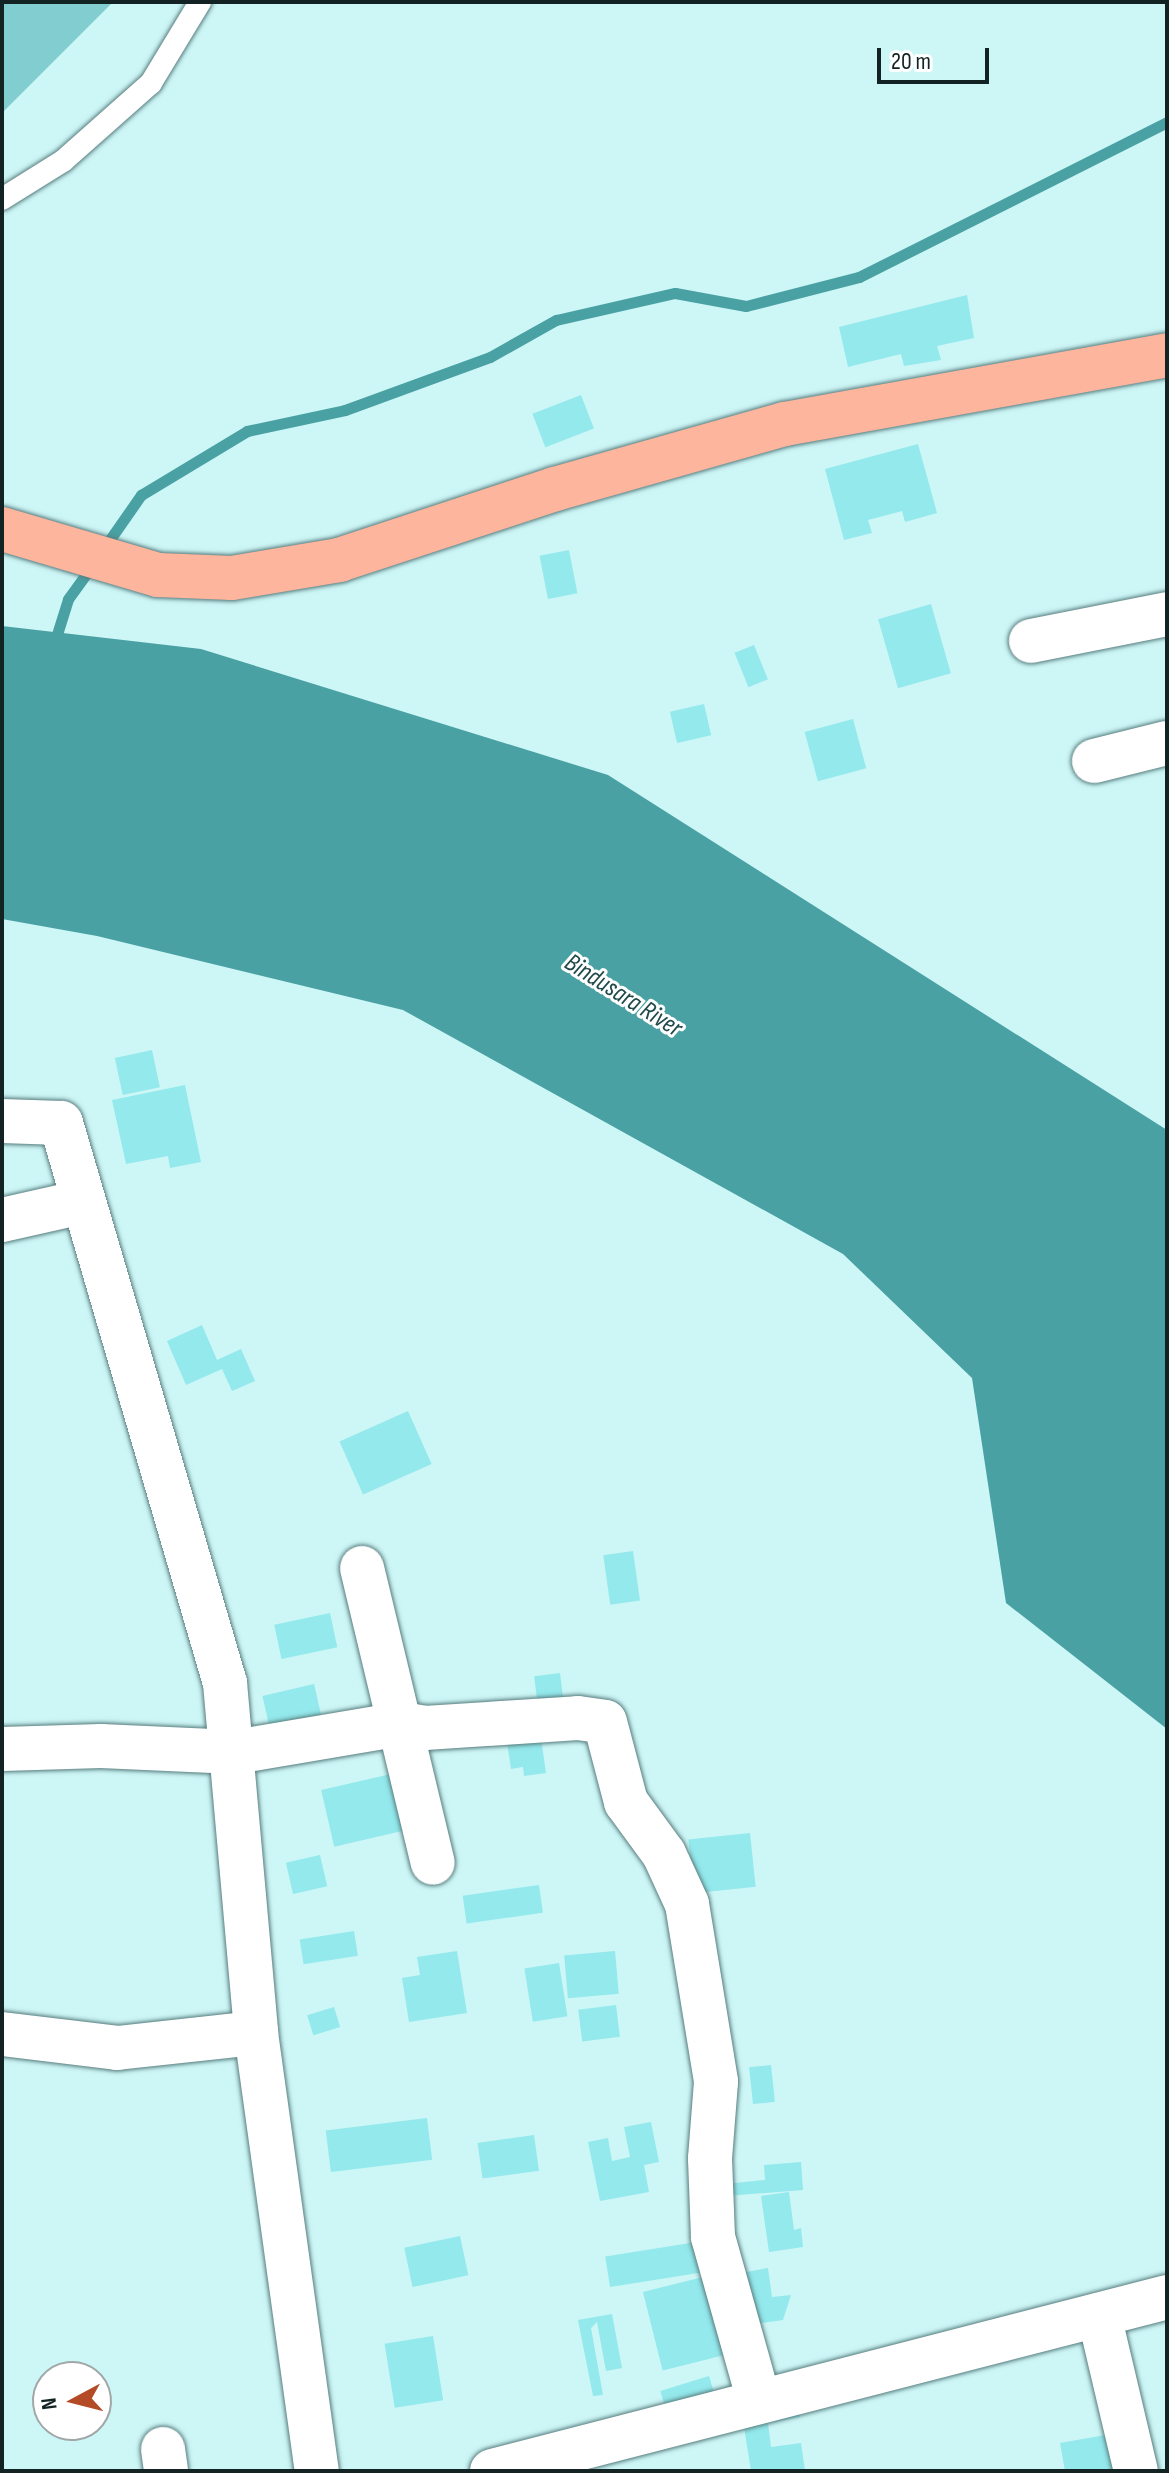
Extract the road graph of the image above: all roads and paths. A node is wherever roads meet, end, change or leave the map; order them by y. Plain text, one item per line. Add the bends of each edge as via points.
1 (200, 2) edge
2 (2, 199) edge
3 (1167, 355) edge
4 (3, 525) edge
5 (1167, 614) edge
6 (1031, 641) dead end
7 (1167, 743) edge
8 (1094, 761) dead end
9 (2, 1121) edge
10 (82, 1202) junction
11 (2, 1220) edge
12 (362, 1568) dead end
13 (401, 1724) junction
14 (2, 1749) edge
15 (235, 1752) junction
16 (433, 1863) dead end
17 (256, 2033) junction
18 (2, 2034) edge
19 (1167, 2297) edge
20 (1099, 2315) junction
21 (759, 2401) junction
22 (613, 2456) edge
23 (317, 2471) edge
24 (492, 2471) edge
25 (1136, 2471) edge

1 - 2 lane via 151,83 63,161
3 - 4 main road via 785,424 555,489 339,560 232,578 158,575 51,547
5 - 6 street
7 - 8 street
9 - 10 street via 61,1123
10 - 11 street
10 - 15 street via 210,1620
12 - 13 street
13 - 15 street
13 - 16 street
13 - 21 street via 425,1728 578,1718 605,1722 626,1802 664,1854 687,1904 716,2082 710,2159 713,2237
14 - 15 street via 101,1746
15 - 17 street
17 - 18 street via 117,2048
17 - 23 street
19 - 20 street
20 - 21 street
20 - 25 street
21 - 22 street
22 - 24 street

